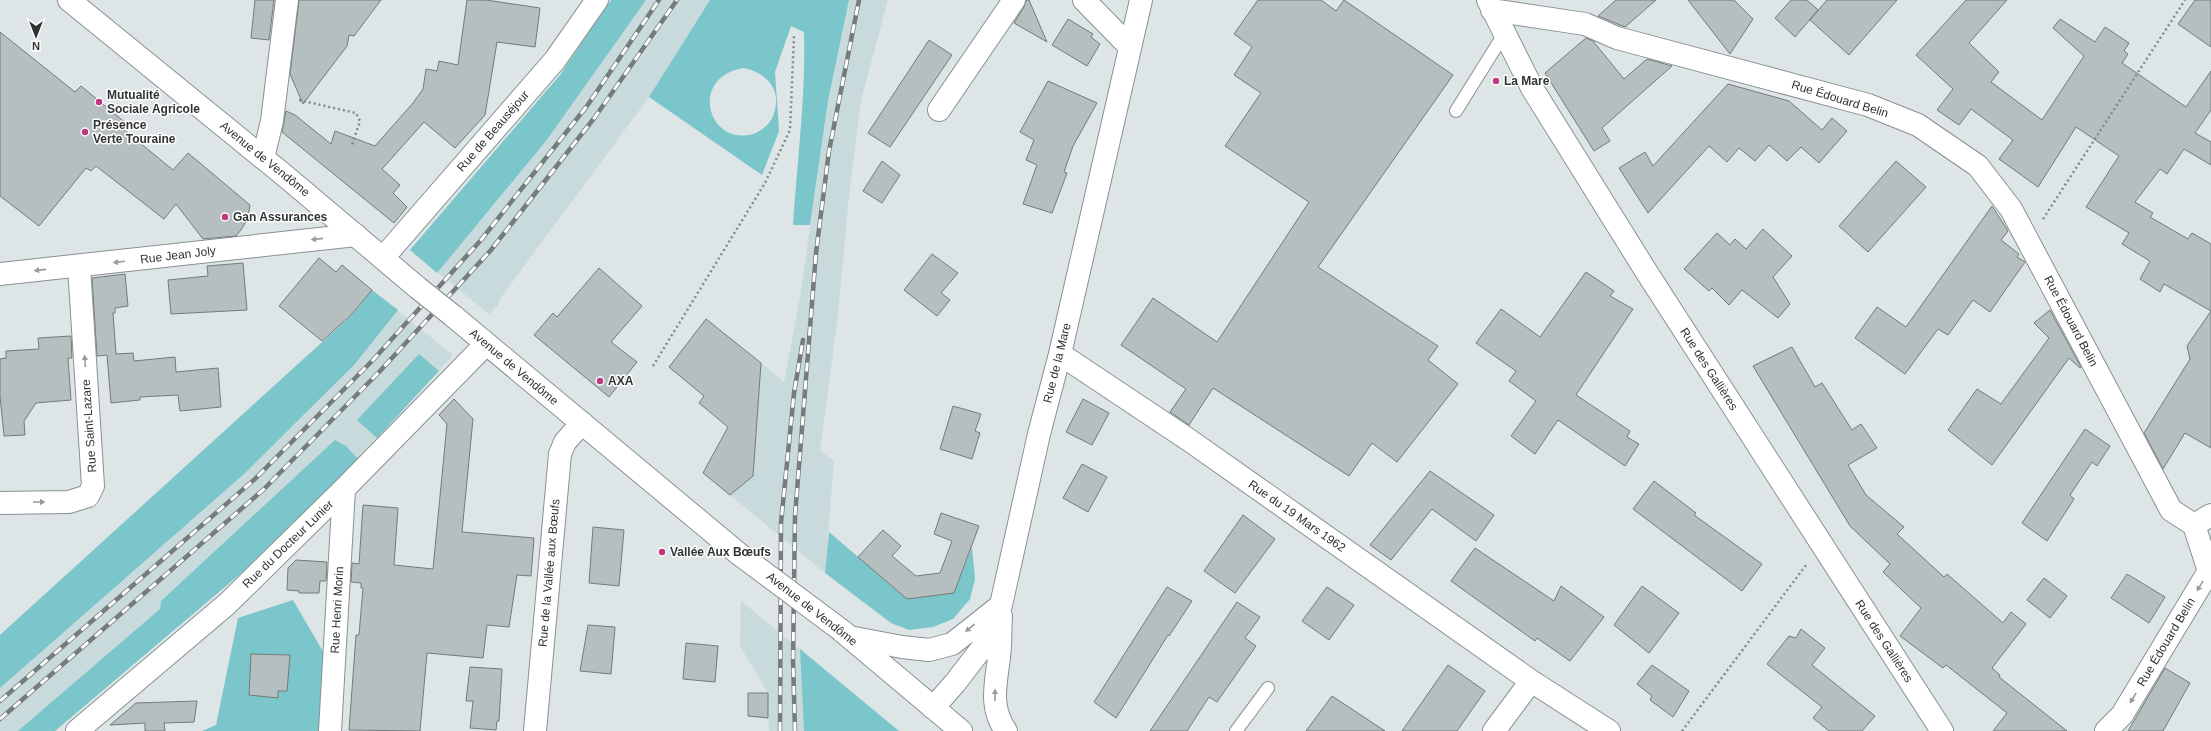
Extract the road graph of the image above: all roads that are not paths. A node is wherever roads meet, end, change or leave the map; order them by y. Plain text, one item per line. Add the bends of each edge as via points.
1 (69, 0) edge
2 (287, 0) edge
3 (597, 0) edge
4 (1014, 0) edge
5 (1084, 0) edge
6 (1141, 0) edge
7 (1490, 5) edge
8 (1504, 34) junction
9 (1130, 47) junction
10 (940, 110) dead end
11 (1456, 111) dead end
12 (263, 158) junction
13 (356, 235) junction
14 (383, 258) junction
15 (79, 266) junction
16 (0, 274) edge
17 (486, 344) junction
18 (1060, 354) junction
19 (582, 423) junction
20 (344, 489) junction
21 (0, 502) edge
22 (2203, 520) edge
23 (1001, 605) junction
24 (845, 634) junction
25 (1531, 681) junction
26 (1268, 688) dead end
27 (933, 708) junction
28 (77, 731) edge
29 (330, 731) edge
30 (535, 731) edge
31 (961, 731) edge
32 (1006, 731) edge
33 (1236, 731) edge
34 (1494, 731) edge
35 (1609, 731) edge
36 (1942, 731) edge
37 (2106, 731) edge

1 - 12 street, Avenue de Vendôme
2 - 12 street via 276,95
3 - 14 street, Rue de Beauséjour via 555,60
4 - 10 street
5 - 9 street
6 - 9 street, Rue de la Mare
7 - 8 street, Rue des Gallières
7 - 22 street, Rue Édouard Belin via 1585,24 1617,38 1868,105 1918,125 1978,166 2011,209 2171,510
8 - 11 lane
8 - 36 street, Rue des Gallières via 1532,88 1644,268
9 - 18 street, Rue de la Mare
12 - 13 street, Avenue de Vendôme
13 - 14 street, Avenue de Vendôme
13 -> 15 street, Rue Jean Joly
14 - 17 street, Avenue de Vendôme, bridge
15 -> 16 street, Rue Jean Joly
21 -> 15 street, Rue Saint-Lazare via 69,502 88,496 93,486
17 - 19 street, Avenue de Vendôme
17 - 20 street, Rue du Docteur Lunier
18 - 23 street, Rue de la Mare via 1039,434
18 - 25 street, Rue du 19 Mars 1962 via 1196,445
19 - 24 street, Avenue de Vendôme, bridge via 739,554
19 - 30 street, Rue de la Vallée aux Bœufs via 565,442 560,454
20 - 28 street, Rue du Docteur Lunier via 227,604
20 - 29 street, Rue Henri Morin
22 -> 37 street, Rue Édouard Belin via 2210,571 2122,715
23 -> 24 street via 952,644 928,650
23 - 27 street, Rue de la Mare via 982,648
32 -> 23 street via 996,714 994,696
24 - 27 street, Avenue de Vendôme
25 - 34 street
25 - 35 street, Rue du 19 Mars 1962
26 - 33 lane
27 - 31 street, Avenue de Vendôme

